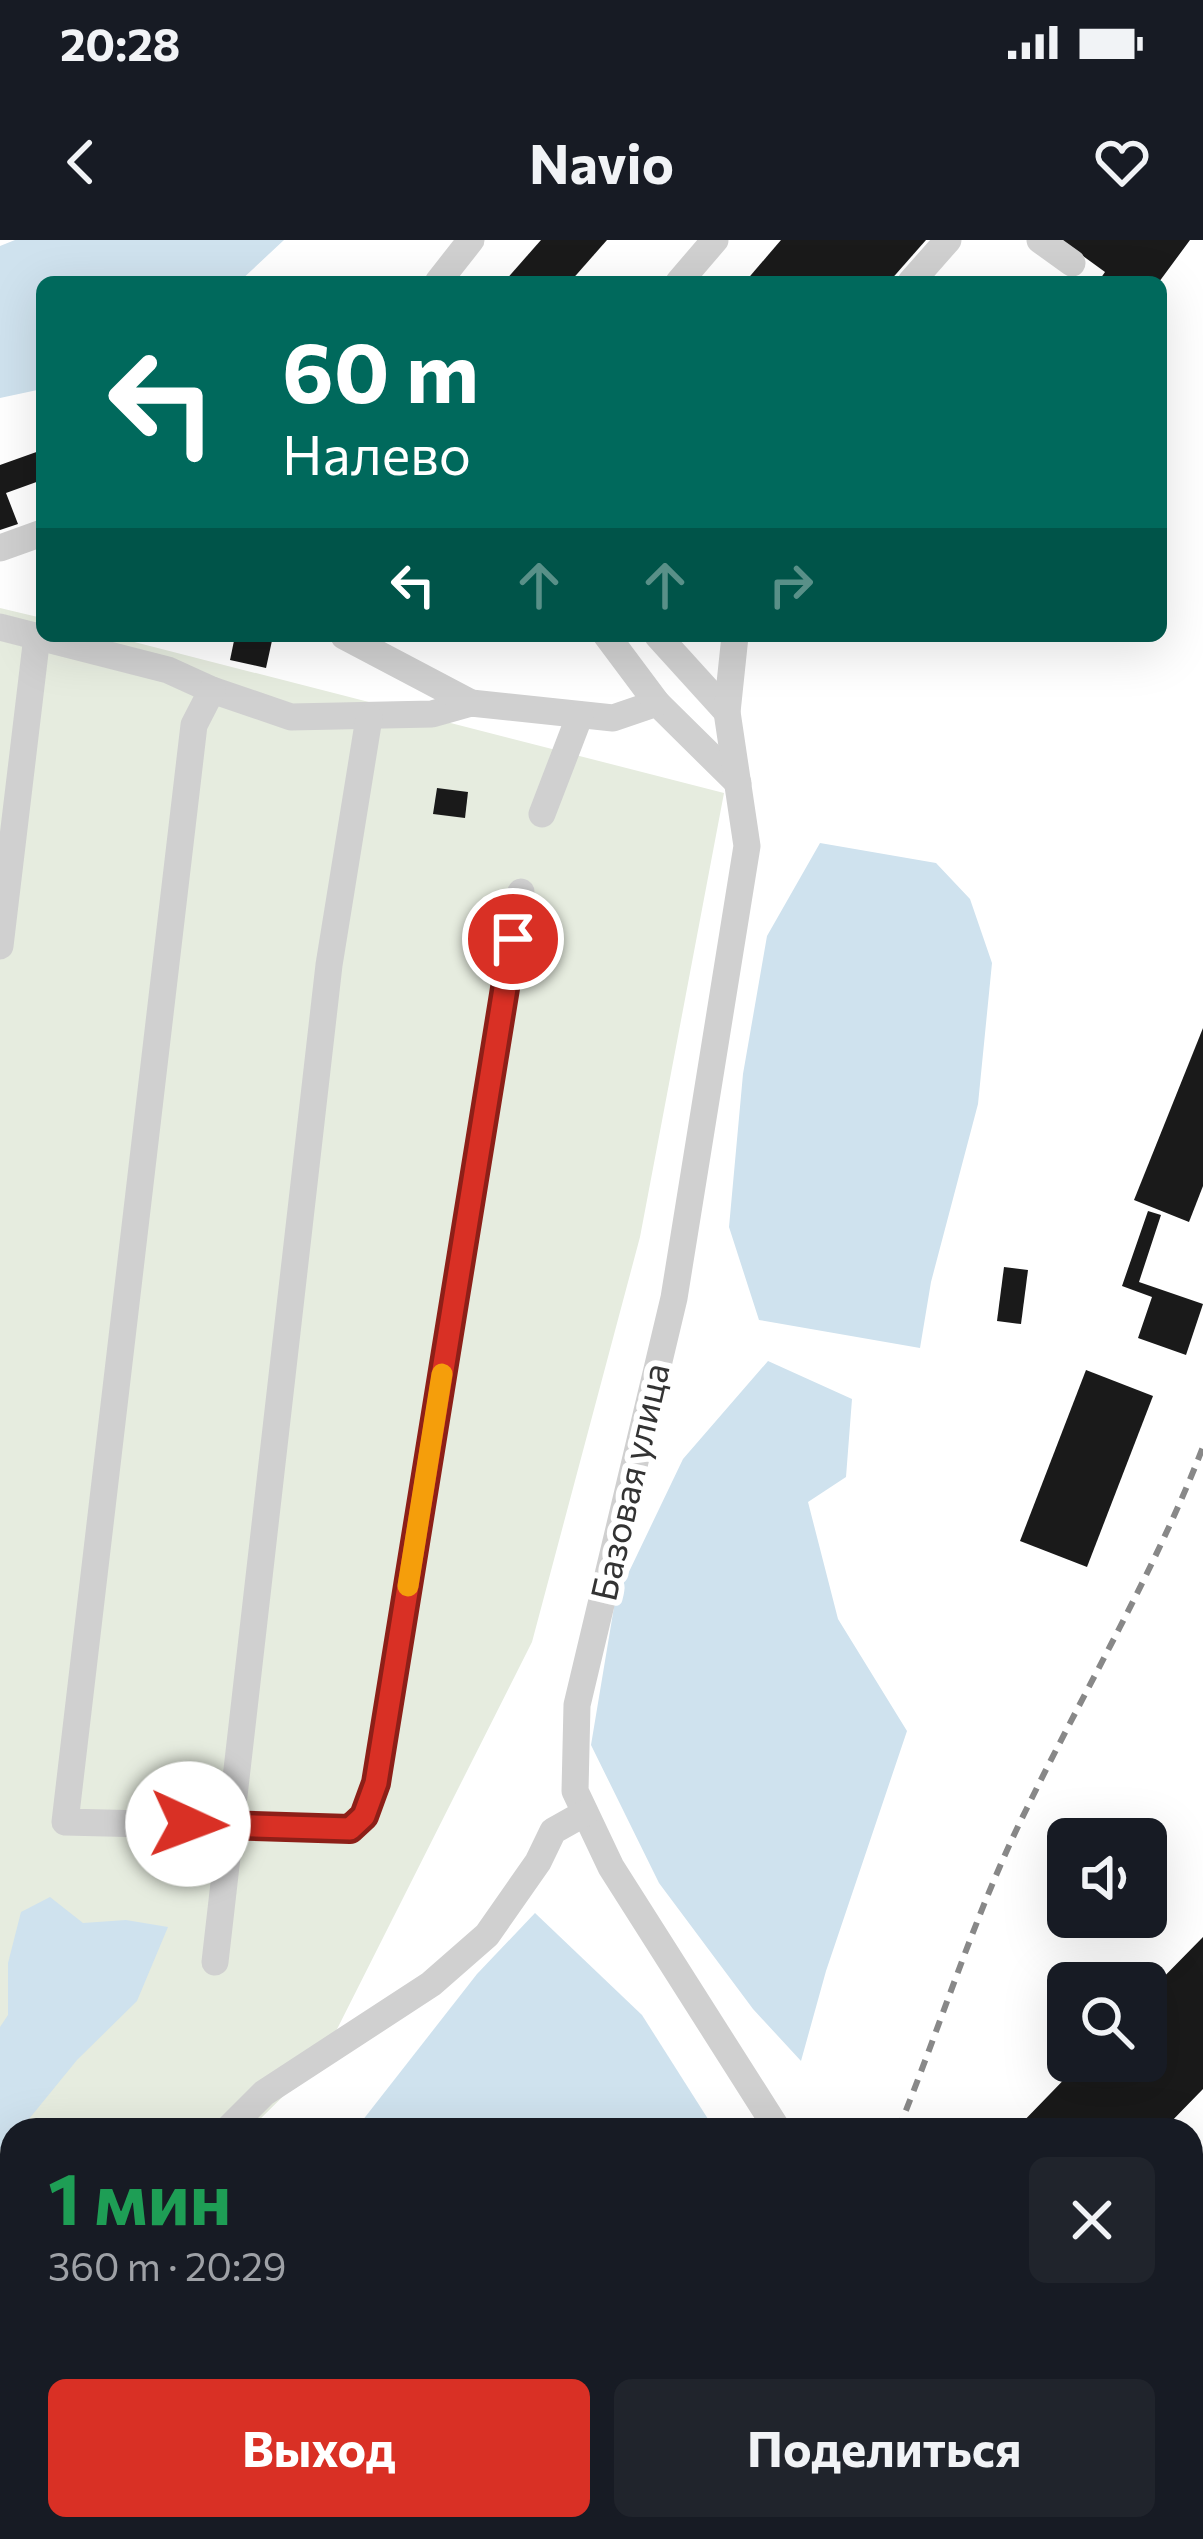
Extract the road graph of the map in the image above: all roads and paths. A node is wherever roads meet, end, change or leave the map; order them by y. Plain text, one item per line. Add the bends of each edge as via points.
1 (471, 240) edge
2 (715, 240) edge
3 (948, 240) edge
4 (1040, 240) edge
5 (1072, 263) dead end
6 (443, 276) edge
7 (684, 276) edge
8 (916, 276) edge
9 (36, 535) edge
10 (0, 548) edge
11 (0, 627) edge
12 (36, 636) edge
13 (36, 642) edge
14 (60, 642) edge
15 (355, 642) edge
16 (611, 642) edge
17 (664, 642) edge
18 (734, 642) edge
19 (212, 690) junction
20 (471, 703) junction
21 (657, 703) junction
22 (728, 712) junction
23 (580, 715) junction
24 (369, 718) junction
25 (738, 783) junction
26 (542, 814) dead end
27 (521, 892) dead end
28 (0, 946) edge
29 (585, 1813) junction
30 (228, 1825) junction
31 (215, 1962) dead end
32 (239, 2118) edge
33 (770, 2118) edge

1 - 6 street
2 - 7 street
3 - 8 street
4 - 5 street
9 - 10 street
11 - 12 street
13 - 28 street
14 - 19 street
15 - 20 street
16 - 21 street
17 - 22 street
18 - 22 street, Базовая улица
19 - 24 street via 291,717
19 - 30 street via 194,724 65,1822
20 - 23 street
20 - 24 street
21 - 23 street via 613,718
21 - 25 street
22 - 25 street, Базовая улица
23 - 26 street
24 - 30 street via 329,964
25 - 29 street, Базовая улица via 747,846 674,1298 577,1705 575,1791
27 - 30 street via 376,1783 350,1829
29 - 32 street via 553,1831 488,1935
29 - 33 street, Базовая улица
30 - 31 street

